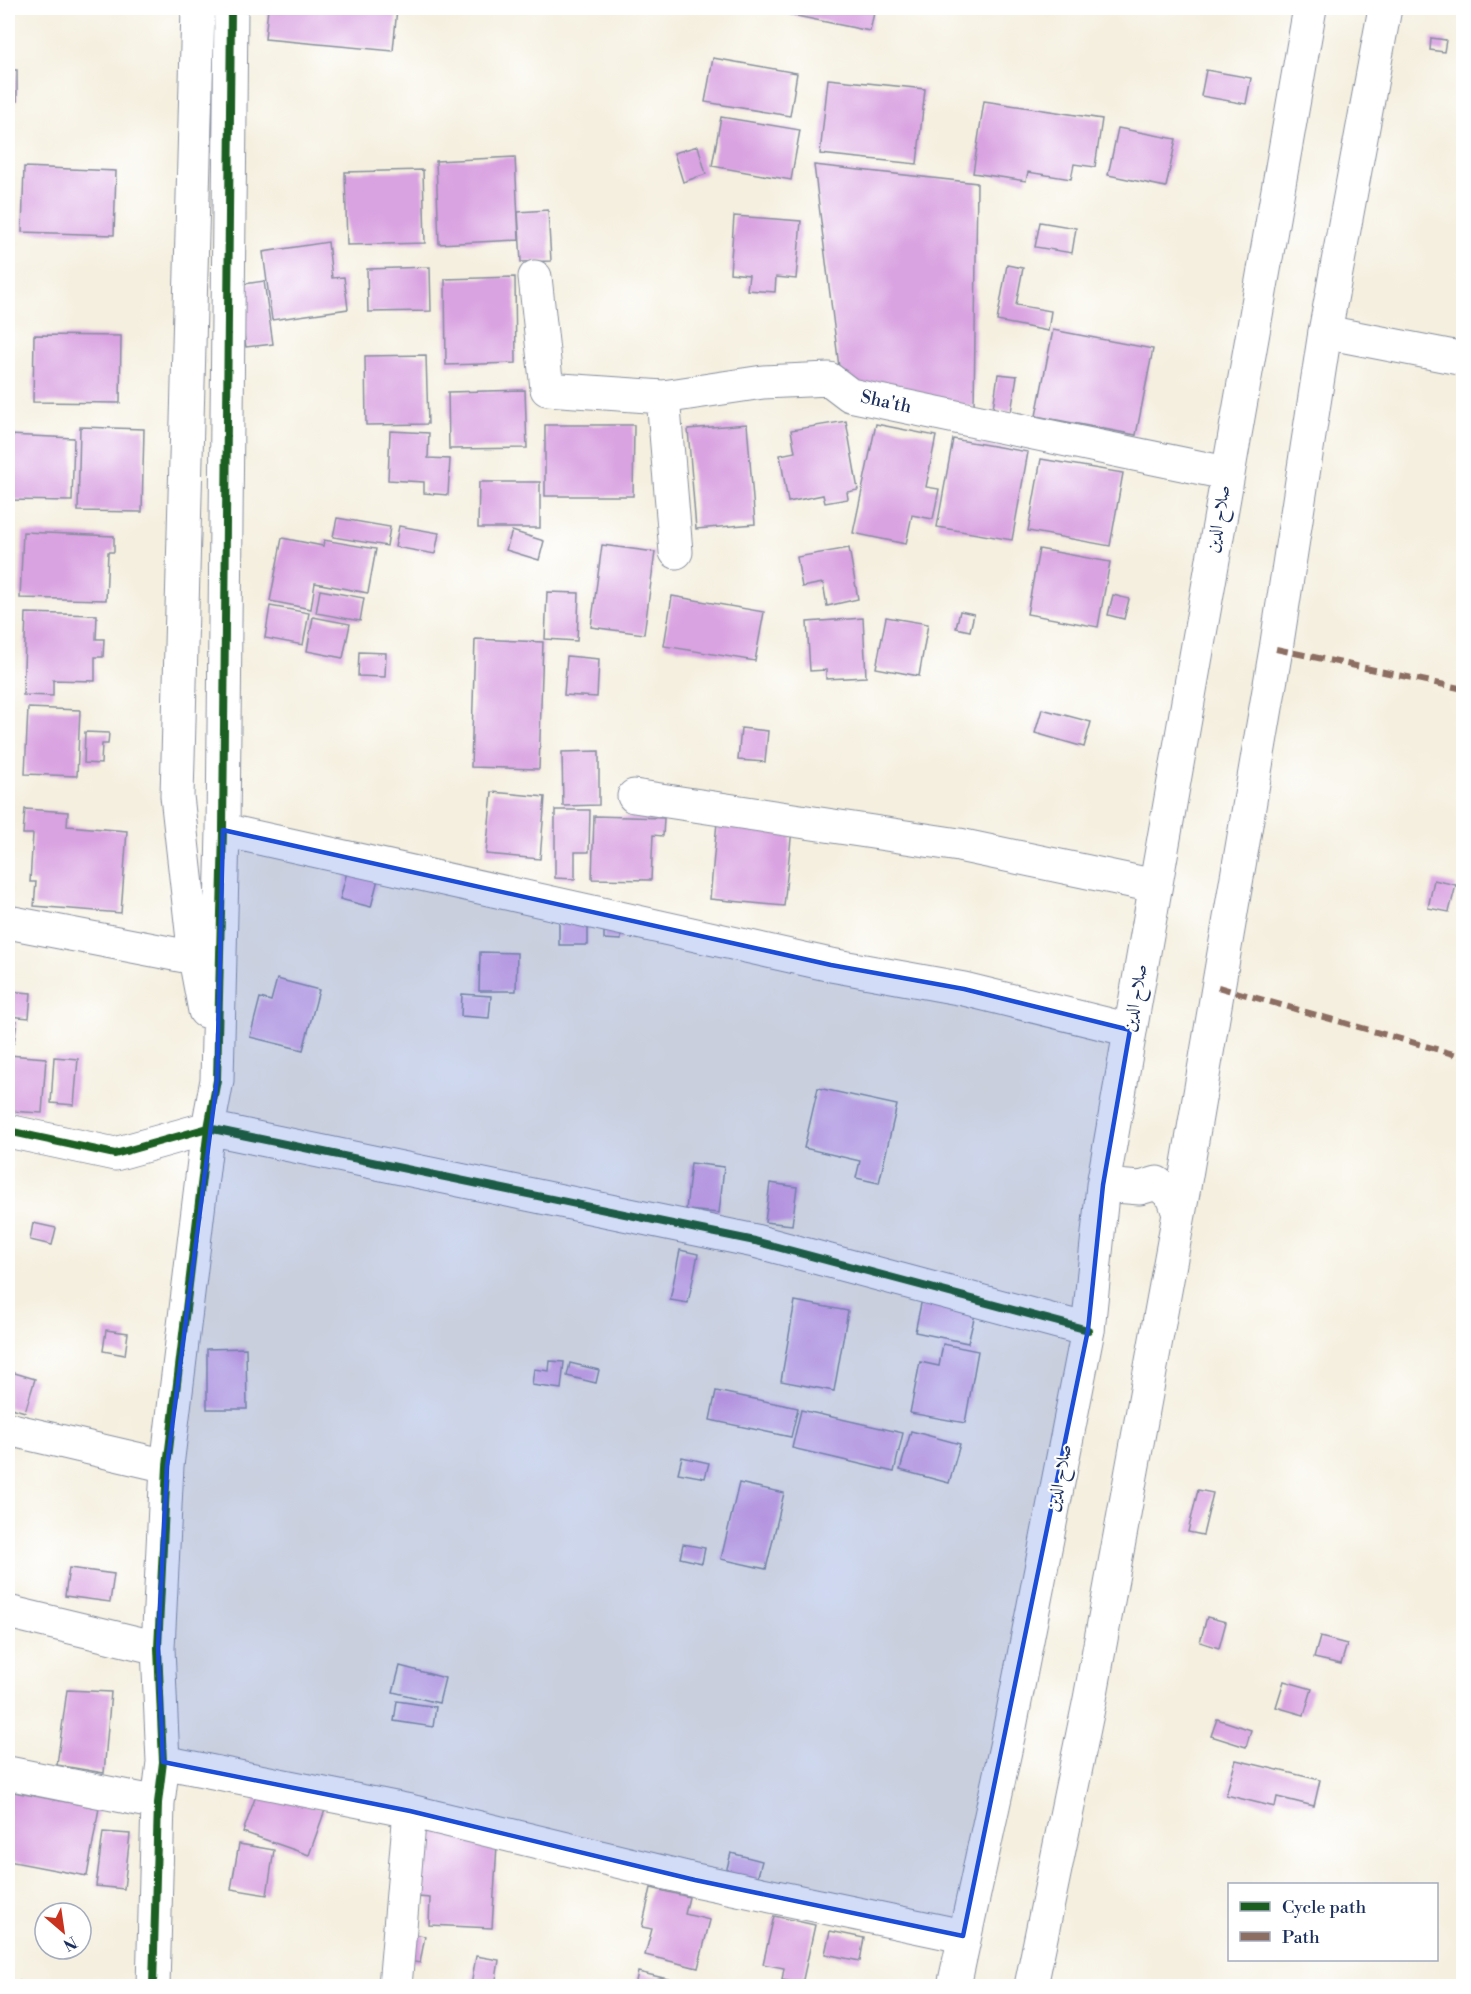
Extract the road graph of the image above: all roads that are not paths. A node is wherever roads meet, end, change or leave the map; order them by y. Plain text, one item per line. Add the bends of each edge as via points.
1 (198, 8) edge
2 (231, 8) edge
3 (1310, 8) edge
4 (1385, 8) edge
5 (535, 277) dead end
6 (1326, 332) junction
7 (1464, 359) edge
8 (663, 397) junction
9 (1226, 473) junction
10 (676, 552) dead end
11 (634, 795) dead end
12 (223, 830) junction
13 (1155, 886) junction
14 (8, 922) edge
15 (195, 958) junction
16 (1130, 1030) junction
17 (217, 1080) junction
18 (208, 1128) junction
19 (8, 1131) edge
20 (1103, 1185) junction
21 (1179, 1214) junction
22 (1088, 1330) junction
23 (8, 1429) edge
24 (167, 1466) junction
25 (8, 1612) edge
26 (158, 1648) junction
27 (163, 1762) junction
28 (8, 1773) edge
29 (158, 1803) junction
30 (410, 1811) junction
31 (963, 1936) junction
32 (153, 1986) edge
33 (395, 1986) edge
34 (954, 1986) edge
35 (1031, 1986) edge

1 - 15 main road via 177,796
2 - 12 main road
3 - 9 main road, صلاح الدين
4 - 6 main road
5 - 8 main road, Sha'th via 547,389
6 - 7 main road
6 - 21 main road
8 - 9 main road, Sha'th via 763,382 829,379 850,395
8 - 10 main road
9 - 13 main road, صلاح الدين
11 - 13 main road via 959,845
12 - 16 main road via 831,965 964,989
12 - 17 main road
13 - 16 main road, صلاح الدين
14 - 15 main road
15 - 17 main road
16 - 20 main road, صلاح الدين
17 - 18 main road
18 - 19 main road via 115,1154
18 - 22 main road via 755,1241
18 - 24 main road
20 - 21 main road via 1140,1188 1157,1183 1173,1196
20 - 22 main road, صلاح الدين
21 - 35 main road via 1090,1700
22 - 31 main road, صلاح الدين via 1008,1737
23 - 24 main road
24 - 26 main road
25 - 26 main road
26 - 27 main road
27 - 29 main road
27 - 30 main road
28 - 29 main road
29 - 32 main road
30 - 31 main road via 695,1880
30 - 33 main road
31 - 34 main road, صلاح الدين

